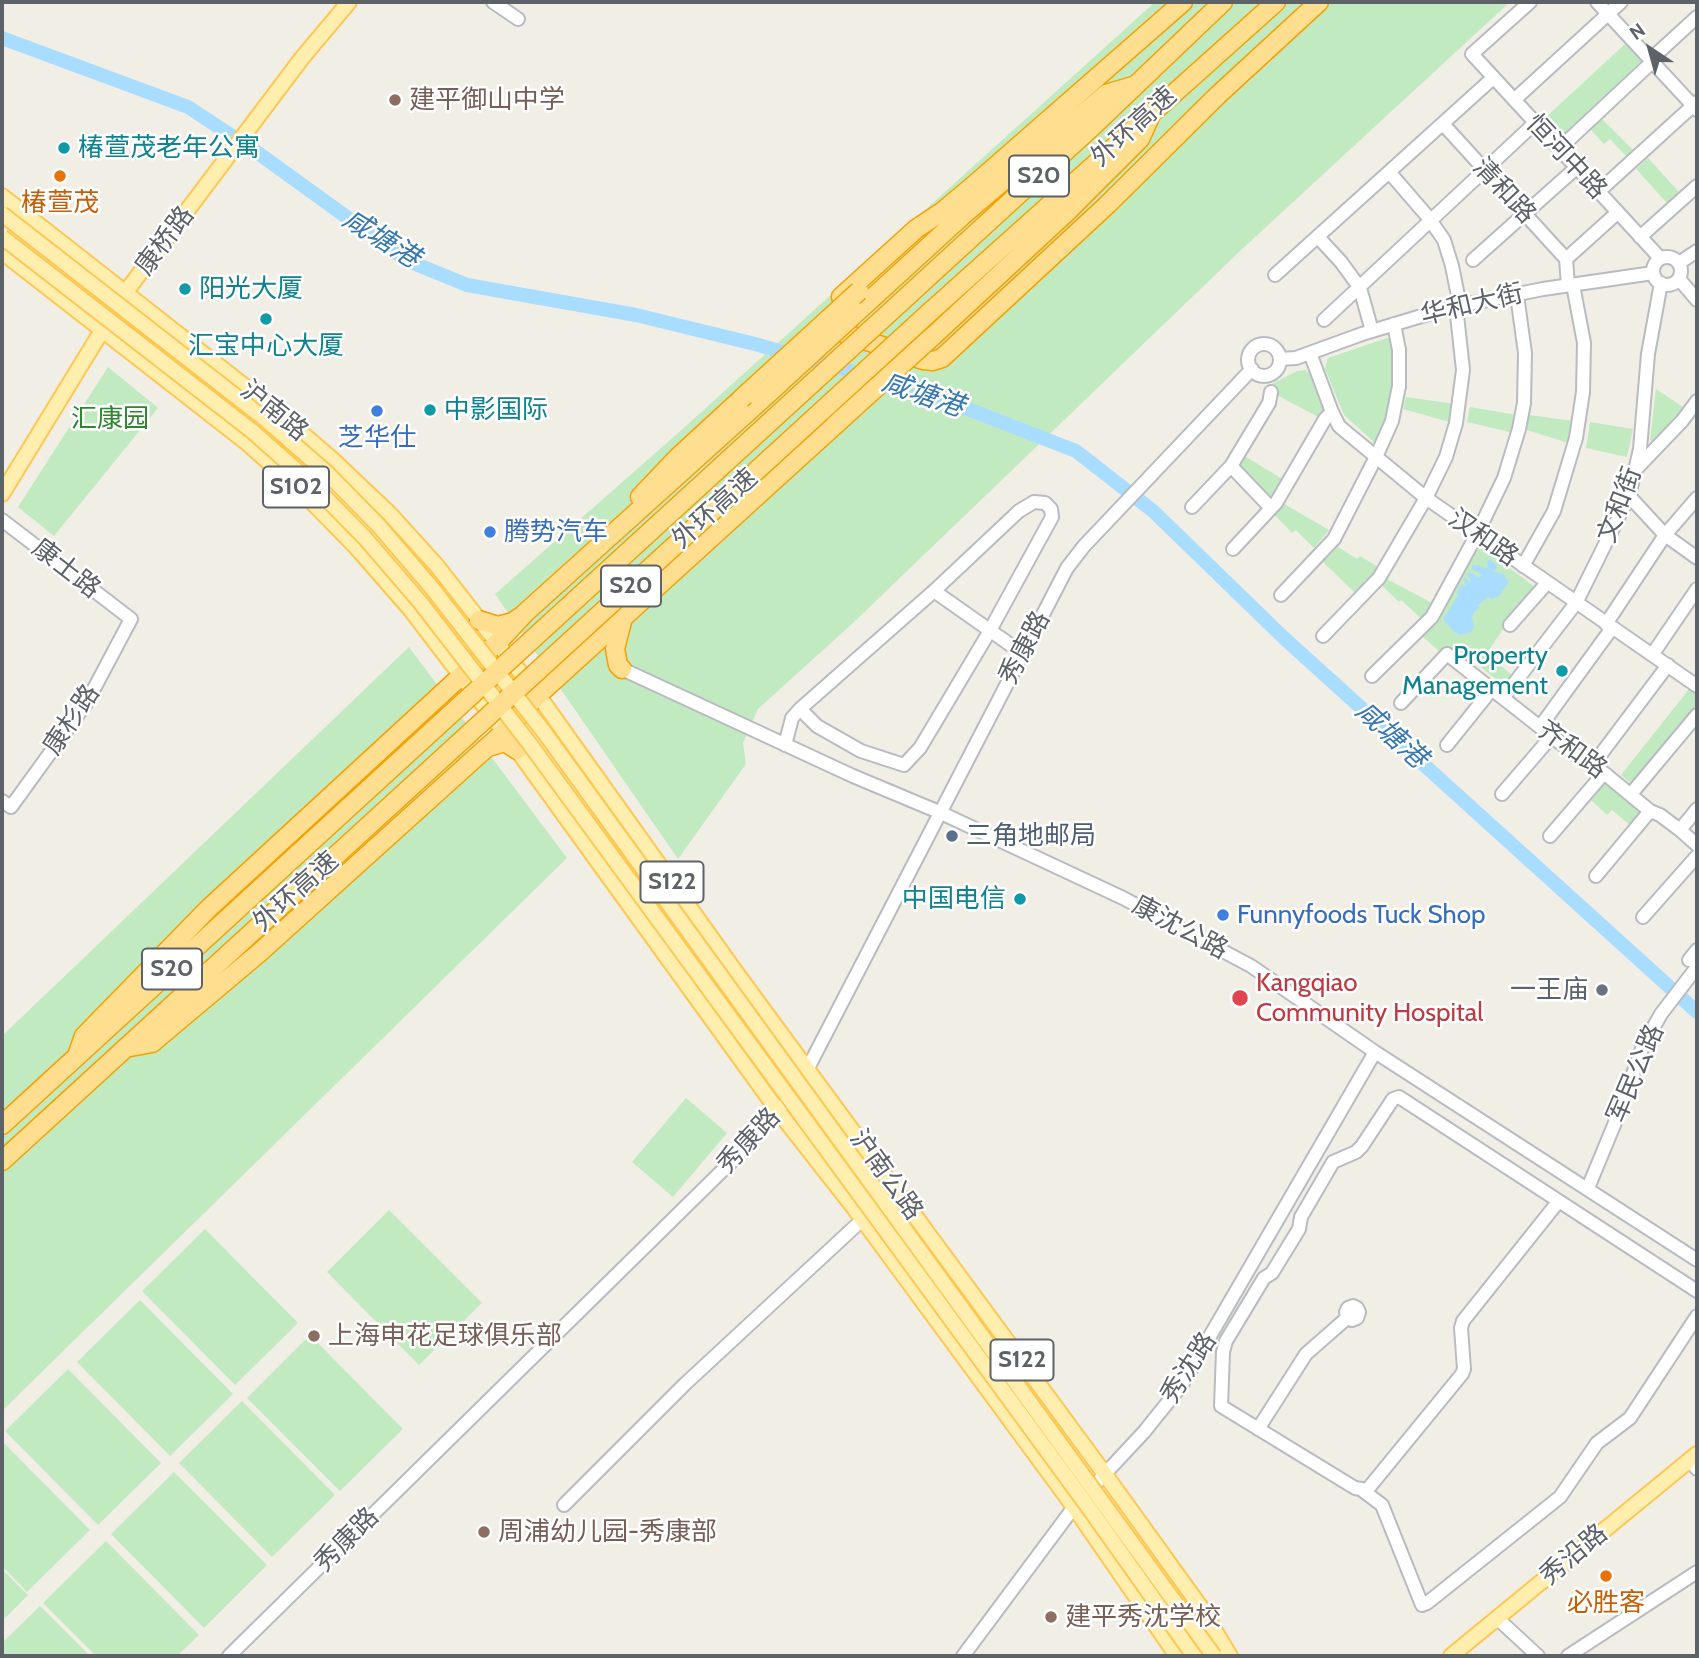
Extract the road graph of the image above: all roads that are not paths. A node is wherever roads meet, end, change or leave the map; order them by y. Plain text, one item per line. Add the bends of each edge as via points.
1 (349, 2) edge
2 (493, 2) edge
3 (1183, 2) edge
4 (1223, 2) edge
5 (1276, 2) edge
6 (1318, 2) edge
7 (1530, 2) edge
8 (1597, 2) edge
9 (1621, 2) edge
10 (1608, 14) junction
11 (1697, 17) edge
12 (518, 19) dead end
13 (1651, 61) junction
14 (1493, 78) junction
15 (1136, 85) junction
16 (1514, 100) junction
17 (1696, 106) edge
18 (1153, 110) junction
19 (1535, 123) junction
20 (1443, 124) junction
21 (1559, 149) junction
22 (1576, 168) junction
23 (1485, 171) junction
24 (1390, 173) junction
25 (1697, 186) edge
26 (1598, 192) junction
27 (2, 196) edge
28 (1113, 196) junction
29 (983, 199) junction
30 (943, 211) junction
31 (1617, 213) junction
32 (2, 214) edge
33 (1525, 214) junction
34 (1431, 222) junction
35 (926, 230) junction
36 (2, 237) edge
37 (1318, 237) junction
38 (1640, 237) junction
39 (1697, 251) edge
40 (2, 252) edge
41 (1660, 258) junction
42 (1566, 259) junction
43 (1474, 260) dead end
44 (1679, 263) junction
45 (1275, 275) dead end
46 (1657, 278) junction
47 (1679, 279) junction
48 (1571, 285) junction
49 (1360, 288) junction
50 (125, 293) junction
51 (1517, 295) junction
52 (1697, 300) edge
53 (967, 303) junction
54 (1458, 306) junction
55 (1324, 320) dead end
56 (1394, 324) junction
57 (102, 329) junction
58 (1372, 331) junction
59 (1310, 353) junction
60 (1280, 359) junction
61 (1252, 369) junction
62 (1271, 393) dead end
63 (1697, 401) edge
64 (1332, 412) junction
65 (1376, 457) junction
66 (1231, 466) junction
67 (1637, 468) junction
68 (2, 494) edge
69 (1629, 496) junction
70 (1426, 498) junction
71 (1697, 498) edge
72 (1192, 507) dead end
73 (1271, 508) junction
74 (2, 520) edge
75 (619, 529) junction
76 (1477, 534) junction
77 (1665, 535) junction
78 (1233, 548) dead end
79 (1697, 558) edge
80 (1523, 566) junction
81 (1547, 583) junction
82 (1697, 589) edge
83 (934, 591) junction
84 (1281, 595) dead end
85 (1576, 603) junction
86 (526, 613) junction
87 (623, 618) junction
88 (131, 619) joint
89 (480, 620) junction
90 (1510, 625) dead end
91 (1609, 626) junction
92 (989, 631) junction
93 (1324, 636) dead end
94 (498, 642) junction
95 (1022, 653) junction
96 (1652, 655) junction
97 (514, 662) junction
98 (1668, 665) junction
99 (622, 669) joint
100 (461, 676) junction
101 (1372, 676) dead end
102 (1697, 686) edge
103 (1492, 689) junction
104 (538, 695) junction
105 (1503, 698) junction
106 (1401, 703) dead end
107 (800, 709) junction
108 (1697, 715) edge
109 (492, 716) junction
110 (1540, 727) junction
111 (504, 732) junction
112 (1551, 737) junction
113 (785, 745) junction
114 (1447, 745) dead end
115 (517, 750) junction
116 (482, 751) junction
117 (1592, 766) junction
118 (1604, 773) junction
119 (1502, 794) dead end
120 (1632, 794) junction
121 (2, 801) edge
122 (1697, 809) edge
123 (1650, 811) junction
124 (939, 812) junction
125 (1680, 830) junction
126 (1550, 836) dead end
127 (1697, 845) edge
128 (1697, 856) edge
129 (1596, 876) dead end
130 (1643, 917) dead end
131 (1695, 959) edge
132 (125, 1048) junction
133 (1375, 1052) junction
134 (77, 1056) junction
135 (808, 1068) junction
136 (779, 1111) junction
137 (2, 1125) edge
138 (2, 1161) edge
139 (1588, 1188) junction
140 (1558, 1202) junction
141 (862, 1220) junction
142 (1659, 1236) junction
143 (1270, 1237) junction
144 (1673, 1245) junction
145 (1286, 1246) junction
146 (1263, 1249) junction
147 (1645, 1256) junction
148 (1279, 1259) junction
149 (1697, 1260) edge
150 (1658, 1265) junction
151 (1697, 1291) edge
152 (1697, 1316) edge
153 (1348, 1318) dead end
154 (1258, 1429) junction
155 (1695, 1461) edge
156 (1104, 1473) junction
157 (1363, 1490) junction
158 (564, 1505) dead end
159 (1074, 1507) junction
160 (1697, 1572) edge
161 (1498, 1619) junction
162 (229, 1656) edge
163 (962, 1656) edge
164 (1177, 1656) edge
165 (1194, 1656) edge
166 (1214, 1656) edge
167 (1230, 1656) edge
168 (1451, 1656) edge
169 (1538, 1656) edge
170 (1568, 1656) edge

1 - 50 main road, 康桥路
2 - 12 street
3 - 30 highway
4 - 15 highway, 外环高速 / S20
5 - 18 highway, 外环高速 / S20
6 - 28 highway
7 - 14 street, 恒河中路 via 1472,54
8 - 10 street
9 - 10 street
10 - 13 street
10 - 16 street
11 - 13 street
13 - 17 street
13 - 21 street
14 - 16 street, 恒河中路
14 - 20 street
15 - 29 highway via 1106,94
15 - 134 highway, 外环高速 / S20, bridge
16 - 19 street, 恒河中路
17 - 26 street
18 - 53 highway via 1140,139
18 - 132 highway, 外环高速 / S20, bridge
19 - 21 street, 恒河中路
19 - 23 street
20 - 23 street, 清和路
20 - 24 street
21 - 22 street, 恒河中路
22 - 26 street, 恒河中路
22 - 33 street
23 - 33 street, 清和路
23 - 34 street
24 - 34 street
24 - 37 street
25 - 38 street
26 - 31 street, 恒河中路
27 - 50 main road, 沪南路 / S102
28 - 30 highway via 942,358 923,360 838,331 831,324 835,303 916,229
28 - 53 highway via 991,292
29 - 35 highway
29 - 75 highway, bridge
30 - 35 highway
31 - 38 street, 恒河中路
31 - 42 street
32 - 166 main road, bridge via 265,419 371,517 423,577 544,732
33 - 42 street, 清和路
33 - 43 street
34 - 49 street
34 - 54 street via 1444,240
35 - 75 highway, bridge via 650,484
36 - 165 main road, bridge via 252,431 313,485 421,602
37 - 45 street
37 - 49 street
38 - 41 street, 恒河中路
39 - 44 street
40 - 57 main road, 沪南路 / S102
41 - 44 street via 1673,257
41 - 46 street via 1655,264
42 - 48 street
44 - 47 street
46 - 47 street via 1672,284
46 - 48 street, 华和大街
46 - 67 street, 文和街
47 - 52 street
48 - 51 street, 华和大街
48 - 80 street via 1584,343 1576,439 1553,511
49 - 55 street
49 - 58 street
50 - 57 main road, 康桥路
50 - 89 main road, 沪南路 / S102 via 332,459 390,514
51 - 54 street, 华和大街
51 - 76 street via 1525,353 1520,429 1504,478
53 - 87 highway, bridge
54 - 56 street, 华和大街
54 - 70 street via 1462,351 1456,423
56 - 58 street, 华和大街
56 - 65 street via 1399,386 1392,421
57 - 68 main road, 康桥路
57 - 100 main road, 沪南路 / S102 via 303,493 410,609
58 - 59 street, 华和大街
59 - 60 street, 华和大街
59 - 64 street, 汉和路
60 - 61 street via 1269,375
60 - 61 street via 1273,346 1260,345 1250,354
61 - 95 street, 秀康路 via 1084,546 1067,568
62 - 66 street
63 - 67 street
64 - 65 street, 汉和路 via 1339,426
64 - 73 street
65 - 70 street, 汉和路
65 - 84 street via 1334,539
66 - 72 street
66 - 73 street
67 - 69 street, 文和街
69 - 77 street
69 - 85 street, 文和街
70 - 76 street, 汉和路
70 - 93 street via 1379,578
71 - 77 street
73 - 78 street
74 - 88 street, 康士路
75 - 86 highway
76 - 80 street, 汉和路
76 - 101 street via 1432,617
77 - 79 street
77 - 91 street
80 - 81 street, 汉和路
81 - 85 street, 汉和路
81 - 90 street
82 - 96 street
83 - 92 street
83 - 92 street via 1019,511 1034,502 1045,503 1052,517
83 - 107 street
85 - 91 street, 汉和路
85 - 105 street, 文和街
86 - 89 highway via 498,626
86 - 94 highway
86 - 97 highway
87 - 99 highway via 615,649
87 - 104 highway
88 - 121 street, 康杉路 via 79,712 11,807
89 - 94 main road, 沪南路 / S102
91 - 96 street, 汉和路
91 - 110 street
92 - 95 street
92 - 107 street via 920,748 904,765 861,751 817,726
94 - 97 main road, 沪南路 / S102
94 - 100 highway
94 - 109 highway
95 - 124 street, 秀康路
96 - 98 street, 汉和路
97 - 104 main road, 沪南路 / S102
97 - 111 highway
98 - 102 street, 汉和路
98 - 117 street
99 - 113 street, 康沈公路
100 - 109 main road, 沪南路 / S102
100 - 134 highway via 176,940 83,1036
103 - 105 street, 齐和路
103 - 106 street, 齐和路 via 1447,654
103 - 114 street
104 - 111 highway
104 - 135 main road, 沪南公路 / S122
105 - 110 street, 齐和路
107 - 113 street via 792,718
108 - 120 street
109 - 111 main road, 沪南路 / S102
109 - 116 highway
110 - 112 street, 齐和路
111 - 115 main road, 沪南公路 / S122
111 - 116 highway
112 - 117 street, 齐和路
112 - 119 street
113 - 124 street, 康沈公路
115 - 116 highway via 499,742
115 - 136 main road, 沪南公路 / S122
116 - 132 highway via 197,1006 152,1043
117 - 118 street, 齐和路
118 - 120 street, 齐和路
118 - 126 street
120 - 123 street, 齐和路
122 - 125 street
123 - 125 street, 齐和路
123 - 129 street
124 - 133 street, 康沈公路 via 1123,898 1251,966
124 - 135 street, 秀康路
125 - 127 street, 齐和路
128 - 130 street
131 - 139 street, 军民公路 via 1689,978 1643,1046
132 - 138 highway, 外环高速 / S20
133 - 139 street, 康沈公路
133 - 143 street, 秀沈路
134 - 137 highway, 外环高速 / S20
135 - 136 street, 秀康路
135 - 156 main road, 沪南公路 / S122
136 - 141 main road, 沪南公路 / S122
136 - 162 street, 秀康路
139 - 142 street, 康沈公路
140 - 145 street via 1399,1097 1393,1099 1363,1146 1333,1162
140 - 147 street
140 - 157 street via 1463,1321 1462,1374 1375,1482
141 - 158 street via 685,1384
141 - 159 main road, 沪南公路 / S122
142 - 144 street, 康沈公路
142 - 147 street
143 - 145 street
143 - 146 street, 秀沈路
144 - 149 street, 康沈公路
144 - 150 street
145 - 148 street
146 - 148 street
146 - 156 street, 秀沈路 via 1181,1387
147 - 150 street
148 - 154 street via 1223,1352 1221,1406
150 - 151 street
152 - 157 street via 1630,1418 1597,1443 1560,1497 1427,1603 1422,1605 1382,1505
153 - 154 street via 1306,1354
154 - 157 street
155 - 161 main road, 秀沿路
156 - 159 street, 秀沈路
156 - 167 main road, 沪南公路 / S122 via 1202,1609
159 - 163 street, 秀沈路
159 - 164 main road, 沪南公路 / S122
160 - 170 street
161 - 168 main road, 秀沿路
161 - 169 street

